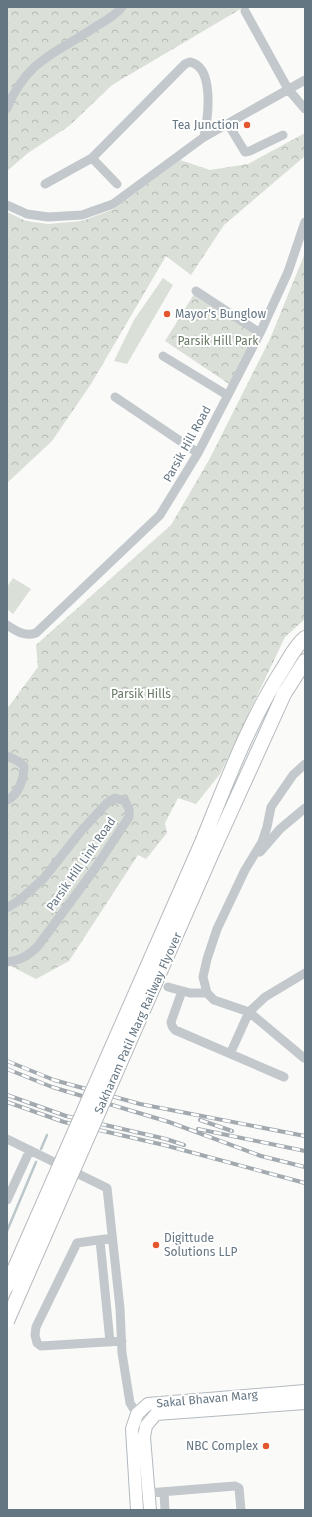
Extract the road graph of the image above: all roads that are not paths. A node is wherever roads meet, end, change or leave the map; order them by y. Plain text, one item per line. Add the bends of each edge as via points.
1 (122, 7) edge
2 (245, 11) dead end
3 (305, 80) edge
4 (288, 89) junction
5 (7, 108) edge
6 (305, 109) edge
7 (228, 124) junction
8 (283, 134) dead end
9 (204, 137) junction
10 (92, 158) junction
11 (45, 184) dead end
12 (117, 184) dead end
13 (7, 205) edge
14 (305, 222) edge
15 (196, 291) dead end
16 (260, 333) junction
17 (163, 356) dead end
18 (227, 395) junction
19 (115, 397) dead end
20 (198, 453) junction
21 (7, 625) edge
22 (305, 638) edge
23 (305, 661) edge
24 (7, 756) edge
25 (305, 764) edge
26 (7, 800) edge
27 (305, 808) edge
28 (209, 843) junction
29 (245, 870) junction
30 (7, 908) edge
31 (7, 962) edge
32 (305, 973) edge
33 (168, 988) dead end
34 (182, 991) junction
35 (207, 993) junction
36 (249, 1012) junction
37 (230, 1054) junction
38 (304, 1058) edge
39 (284, 1077) dead end
40 (7, 1139) edge
41 (30, 1150) junction
42 (7, 1200) edge
43 (112, 1238) junction
44 (100, 1240) junction
45 (7, 1286) edge
46 (7, 1321) edge
47 (122, 1341) junction
48 (110, 1342) junction
49 (305, 1391) edge
50 (305, 1403) edge
51 (137, 1414) junction
52 (148, 1423) junction
53 (164, 1492) junction
54 (148, 1493) junction
55 (137, 1510) edge
56 (150, 1510) edge
57 (165, 1510) edge
58 (241, 1510) edge

1 - 5 street via 117,13 38,63 15,89
2 - 4 street
3 - 4 street
4 - 6 street
4 - 7 street
7 - 8 street via 245,152
7 - 9 street
9 - 10 street via 208,109 204,72 200,66 190,62 185,64
9 - 13 street via 113,204 82,214 48,217 27,214
10 - 11 street
10 - 12 street
14 - 16 street, Parsik Hill Road via 288,272
15 - 16 street
16 - 18 street, Parsik Hill Road
17 - 18 street
18 - 20 street, Parsik Hill Road
19 - 20 street
20 - 21 street, Parsik Hill Road via 160,515 42,628 31,635
22 - 28 main road, Sakharam Patil Marg Railway Flyover via 271,686 246,737
23 - 28 main road, Sakharam Patil Marg Railway Flyover via 284,694
24 - 26 street via 24,766 24,776 16,794
25 - 29 street via 293,775 271,807 262,842
27 - 29 street via 280,830
28 - 45 main road, Sakharam Patil Marg Railway Flyover, bridge
28 - 46 main road, Sakharam Patil Marg Railway Flyover, bridge
29 - 35 street via 216,929 206,959 203,977
30 - 31 street, Parsik Hill Link Road via 44,878 107,803 115,798 125,801 129,817 43,940 30,955
32 - 36 street via 265,997
33 - 34 street
34 - 35 street
34 - 37 street via 171,1022 175,1030
35 - 36 street via 214,1000
36 - 37 street
36 - 38 street
37 - 39 street
40 - 41 street
41 - 42 street
41 - 43 street via 107,1188
43 - 44 street
43 - 47 street
44 - 48 street
44 - 48 street via 75,1246 36,1327 35,1335 37,1343 41,1346
47 - 48 street
47 - 51 street via 130,1403
49 - 51 main road, Sakal Bhavan Marg via 155,1402 148,1404
50 - 52 main road, Sakal Bhavan Marg via 156,1414
51 - 52 street
51 - 55 main road via 132,1437
52 - 54 main road, Sakal Bhavan Marg via 144,1437
53 - 54 street
53 - 57 street
53 - 58 street via 235,1486 239,1488
54 - 56 main road, Sakal Bhavan Marg

